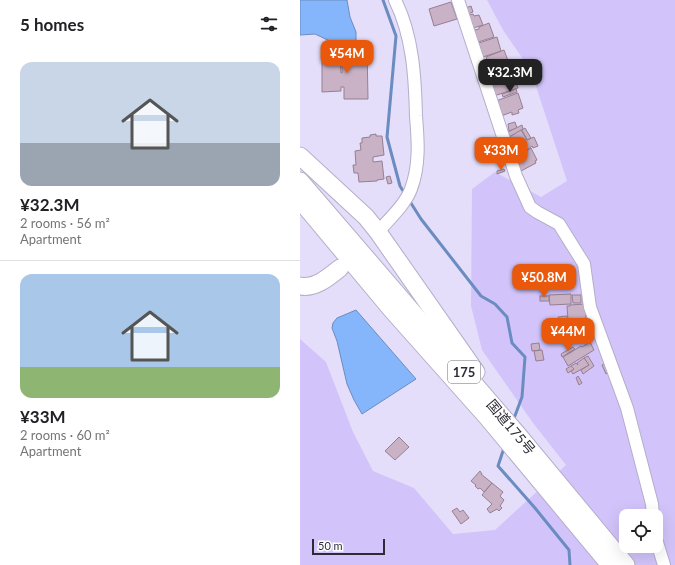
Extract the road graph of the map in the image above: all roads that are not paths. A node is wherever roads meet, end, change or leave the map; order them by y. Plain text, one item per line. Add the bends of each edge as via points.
1 (395, 0) edge
2 (458, 0) edge
3 (300, 156) edge
4 (300, 181) edge
5 (300, 200) edge
6 (300, 219) edge
7 (321, 226) junction
8 (378, 232) junction
9 (366, 244) dead end
10 (340, 268) dead end
11 (300, 286) edge
12 (519, 436) junction
13 (652, 509) edge
14 (660, 553) edge
15 (610, 565) edge
16 (626, 565) edge
17 (664, 565) edge

1 - 8 street via 408,32 414,74 418,157 411,189 402,205
2 - 13 street via 516,176 530,207 559,224 584,264 590,307 627,408
3 - 8 highway via 366,217
4 - 12 highway, 国道175号 / 175
5 - 7 highway, 国道175号 / 175
6 - 7 highway
7 - 15 highway, 国道175号 / 175 via 487,417
8 - 9 highway
8 - 12 highway
10 - 11 highway via 318,284 307,288
12 - 16 highway, 国道175号 / 175
14 - 17 street

